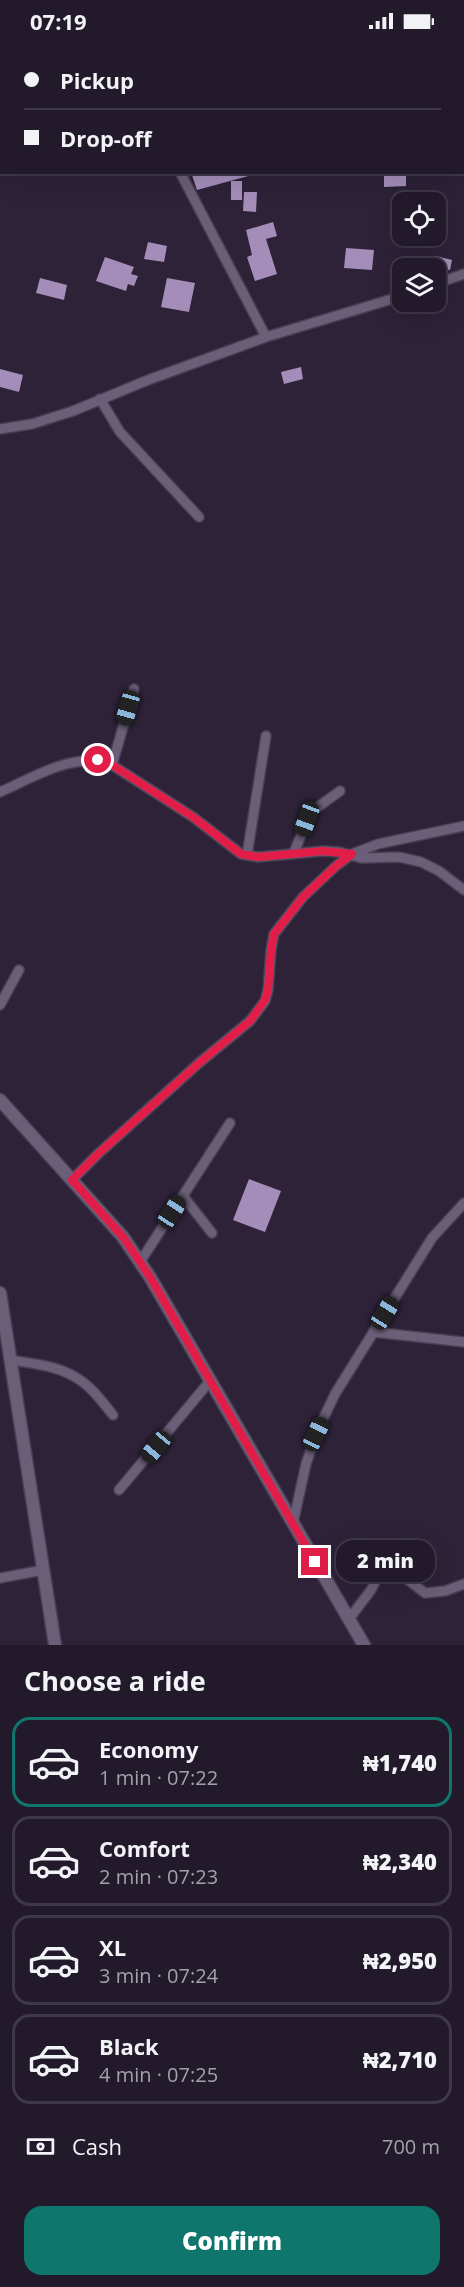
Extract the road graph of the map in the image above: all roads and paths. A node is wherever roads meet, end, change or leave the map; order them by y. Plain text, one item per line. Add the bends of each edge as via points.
1 (181, 174) edge
2 (464, 274) edge
3 (446, 280) edge
4 (392, 299) edge
5 (266, 337) junction
6 (100, 399) junction
7 (0, 429) edge
8 (199, 517) dead end
9 (134, 688) dead end
10 (266, 736) dead end
11 (112, 765) junction
12 (340, 791) dead end
13 (0, 792) edge
14 (464, 826) edge
15 (294, 852) junction
16 (352, 854) junction
17 (247, 855) junction
18 (464, 890) edge
19 (19, 970) dead end
20 (0, 1005) edge
21 (0, 1100) edge
22 (230, 1123) dead end
23 (72, 1180) junction
24 (183, 1196) junction
25 (464, 1203) edge
26 (212, 1233) dead end
27 (140, 1262) junction
28 (0, 1293) edge
29 (373, 1332) junction
30 (464, 1342) edge
31 (10, 1360) junction
32 (210, 1381) junction
33 (113, 1415) dead end
34 (120, 1490) dead end
35 (293, 1523) junction
36 (43, 1570) junction
37 (0, 1578) edge
38 (464, 1584) edge
39 (349, 1619) junction
40 (55, 1645) edge
41 (364, 1645) edge

1 - 5 street
2 - 3 street
4 - 5 street
5 - 6 street
6 - 7 street via 32,424
6 - 8 street via 120,432
9 - 11 street
10 - 17 street
11 - 13 street via 98,760 64,764
11 - 17 street
12 - 15 street via 310,812
14 - 16 street via 378,844
15 - 16 street
15 - 17 street
16 - 18 street via 421,862
16 - 23 street via 303,897 274,934 268,990 250,1021
19 - 20 street
21 - 23 main road
22 - 24 street
23 - 27 main road
24 - 26 street
24 - 27 street
25 - 29 street via 432,1238
27 - 32 main road
28 - 31 main road
29 - 30 street
29 - 35 street via 316,1434
31 - 33 street via 45,1365 73,1375
31 - 36 main road
32 - 34 street
32 - 35 main road
35 - 39 main road
36 - 37 street
36 - 40 main road
38 - 39 street via 425,1593 388,1568 380,1573
39 - 41 main road

